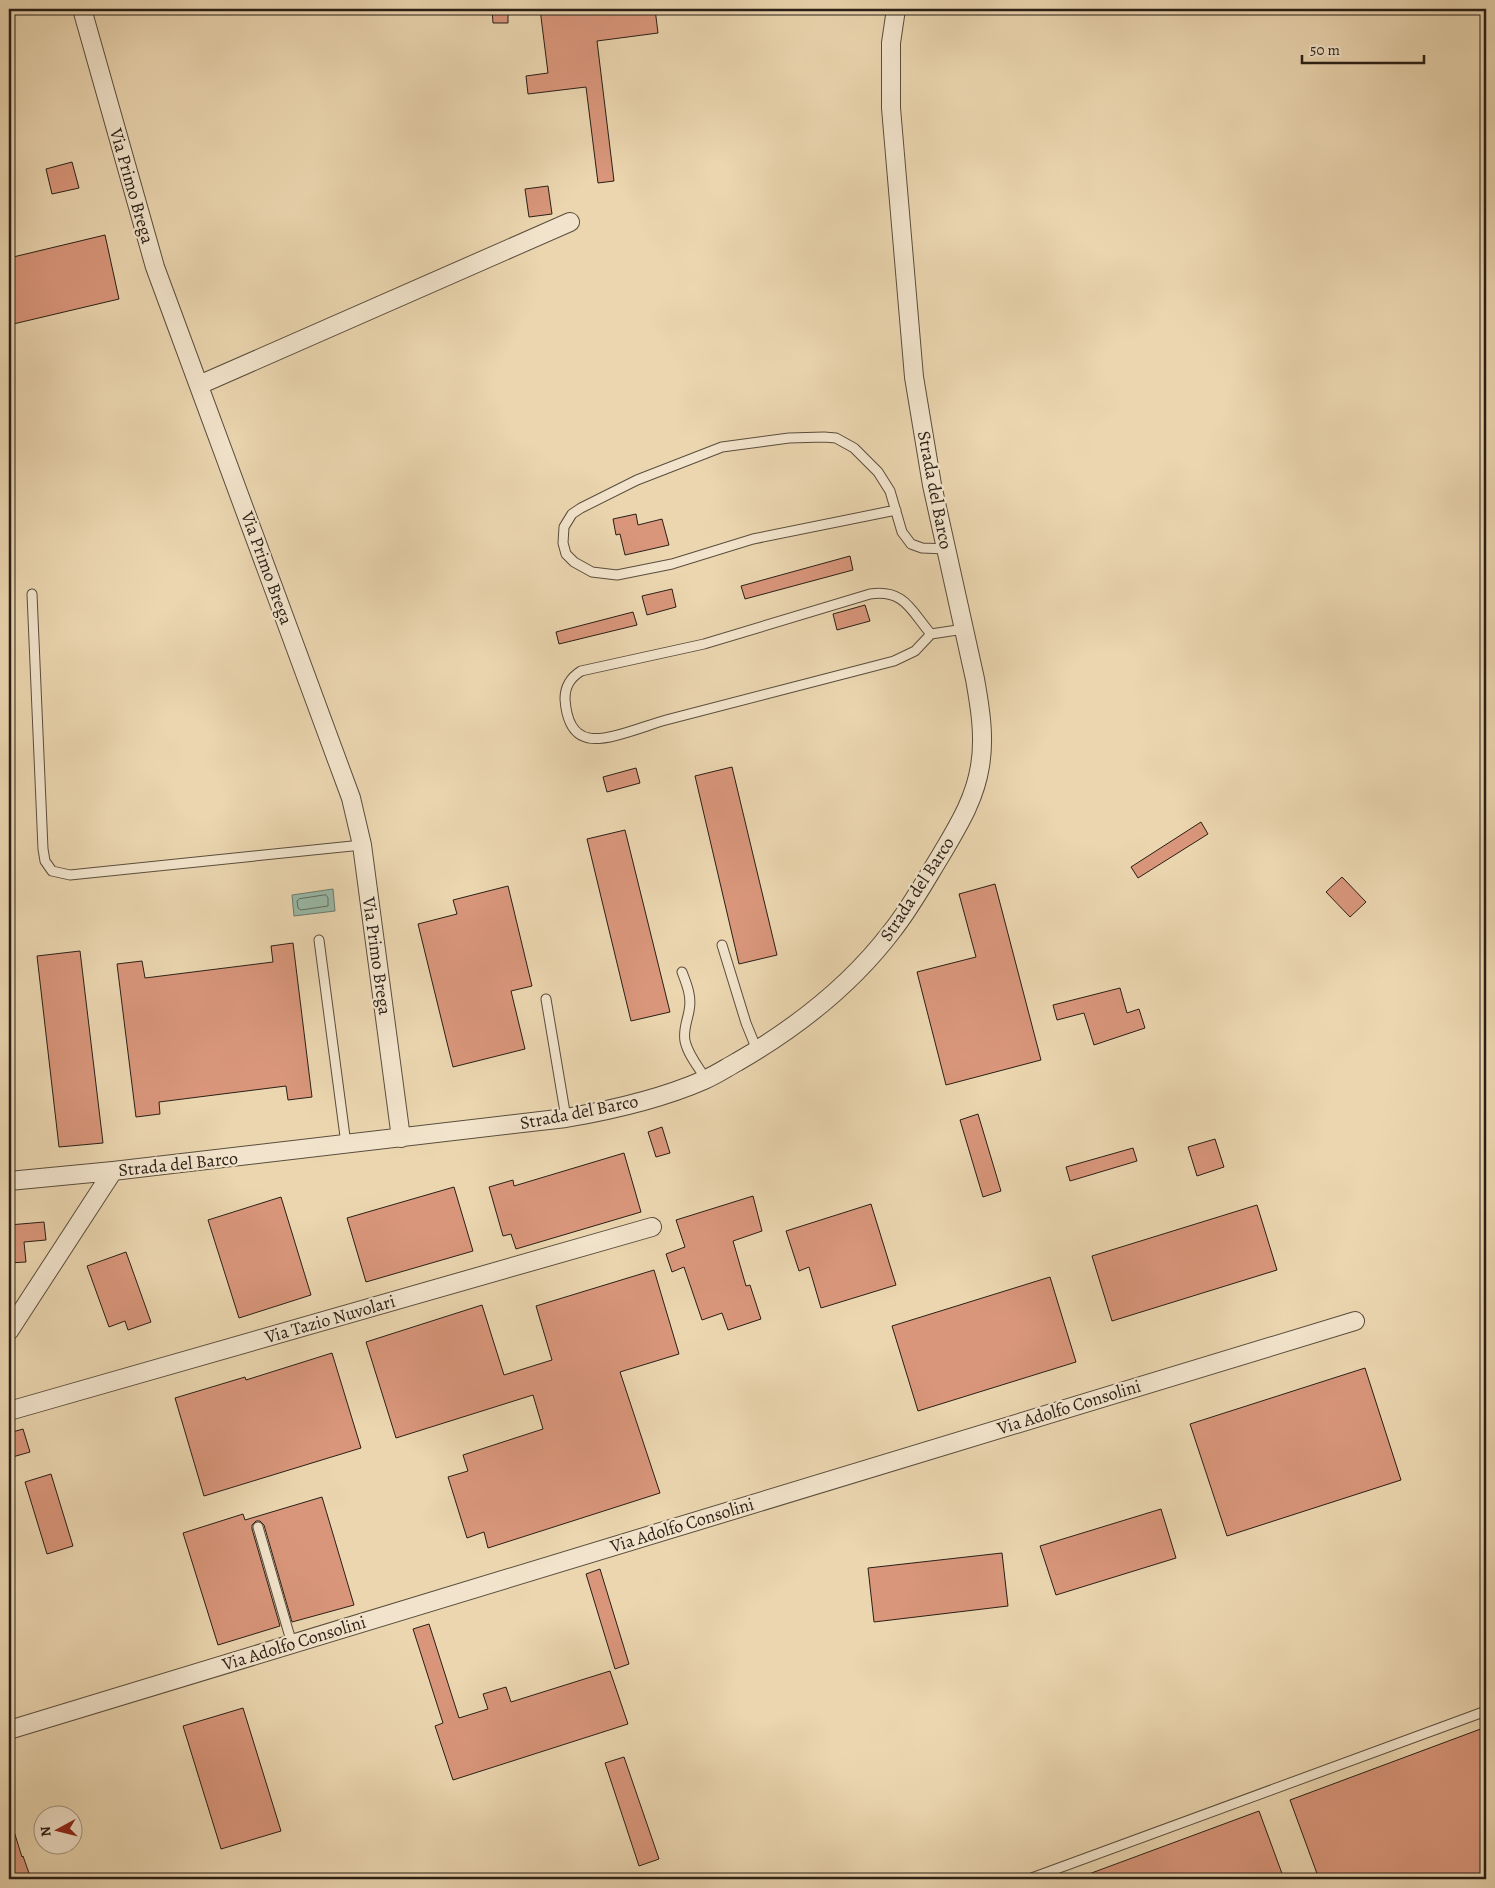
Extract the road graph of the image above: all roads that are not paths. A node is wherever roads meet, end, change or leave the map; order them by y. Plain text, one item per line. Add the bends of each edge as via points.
1 (82, 9) edge
2 (896, 9) edge
3 (570, 222) dead end
4 (199, 385) junction
5 (896, 510) junction
6 (947, 550) junction
7 (32, 594) dead end
8 (964, 629) junction
9 (931, 634) junction
10 (362, 845) junction
11 (319, 940) dead end
12 (722, 946) dead end
13 (682, 972) dead end
14 (546, 999) dead end
15 (757, 1050) junction
16 (706, 1079) junction
17 (566, 1118) junction
18 (401, 1138) junction
19 (346, 1144) junction
20 (113, 1171) junction
21 (9, 1181) edge
22 (652, 1227) dead end
23 (1354, 1320) dead end
24 (9, 1331) edge
25 (9, 1411) edge
26 (258, 1527) dead end
27 (292, 1644) junction
28 (1486, 1711) edge
29 (9, 1730) edge
30 (1029, 1879) edge

1 - 4 street, Via Primo Brega via 156,267
2 - 6 street, Strada del Barco via 891,43 890,108 913,362 925,445
3 - 4 street
4 - 10 street, Via Primo Brega via 351,798
5 - 5 lane via 884,480 854,448 836,438 789,438 722,447 637,480 572,514 564,527 563,543 566,554 583,567 597,574 623,574 672,564 753,539
5 - 6 lane via 902,532 911,544
6 - 8 street, Strada del Barco
7 - 10 lane via 43,850 52,871 70,875
8 - 9 lane
8 - 15 street, Strada del Barco via 977,687 982,746 977,781 964,815 918,894 877,949 841,987
9 - 9 lane via 899,597 886,593 870,594 704,644 581,671 567,687 567,713 573,728 584,737 605,738 894,661 915,651
10 - 18 street, Via Primo Brega
11 - 19 lane
12 - 15 lane
13 - 16 lane via 690,1002 685,1040
14 - 17 lane
15 - 16 street, Strada del Barco
16 - 17 street, Strada del Barco via 613,1109
17 - 18 street, Strada del Barco
18 - 19 street, Strada del Barco
19 - 20 street, Strada del Barco
20 - 21 street, Strada del Barco
20 - 24 street
22 - 25 street, Via Tazio Nuvolari
23 - 27 street, Via Adolfo Consolini
26 - 27 lane
27 - 29 street, Via Adolfo Consolini
28 - 30 lane

